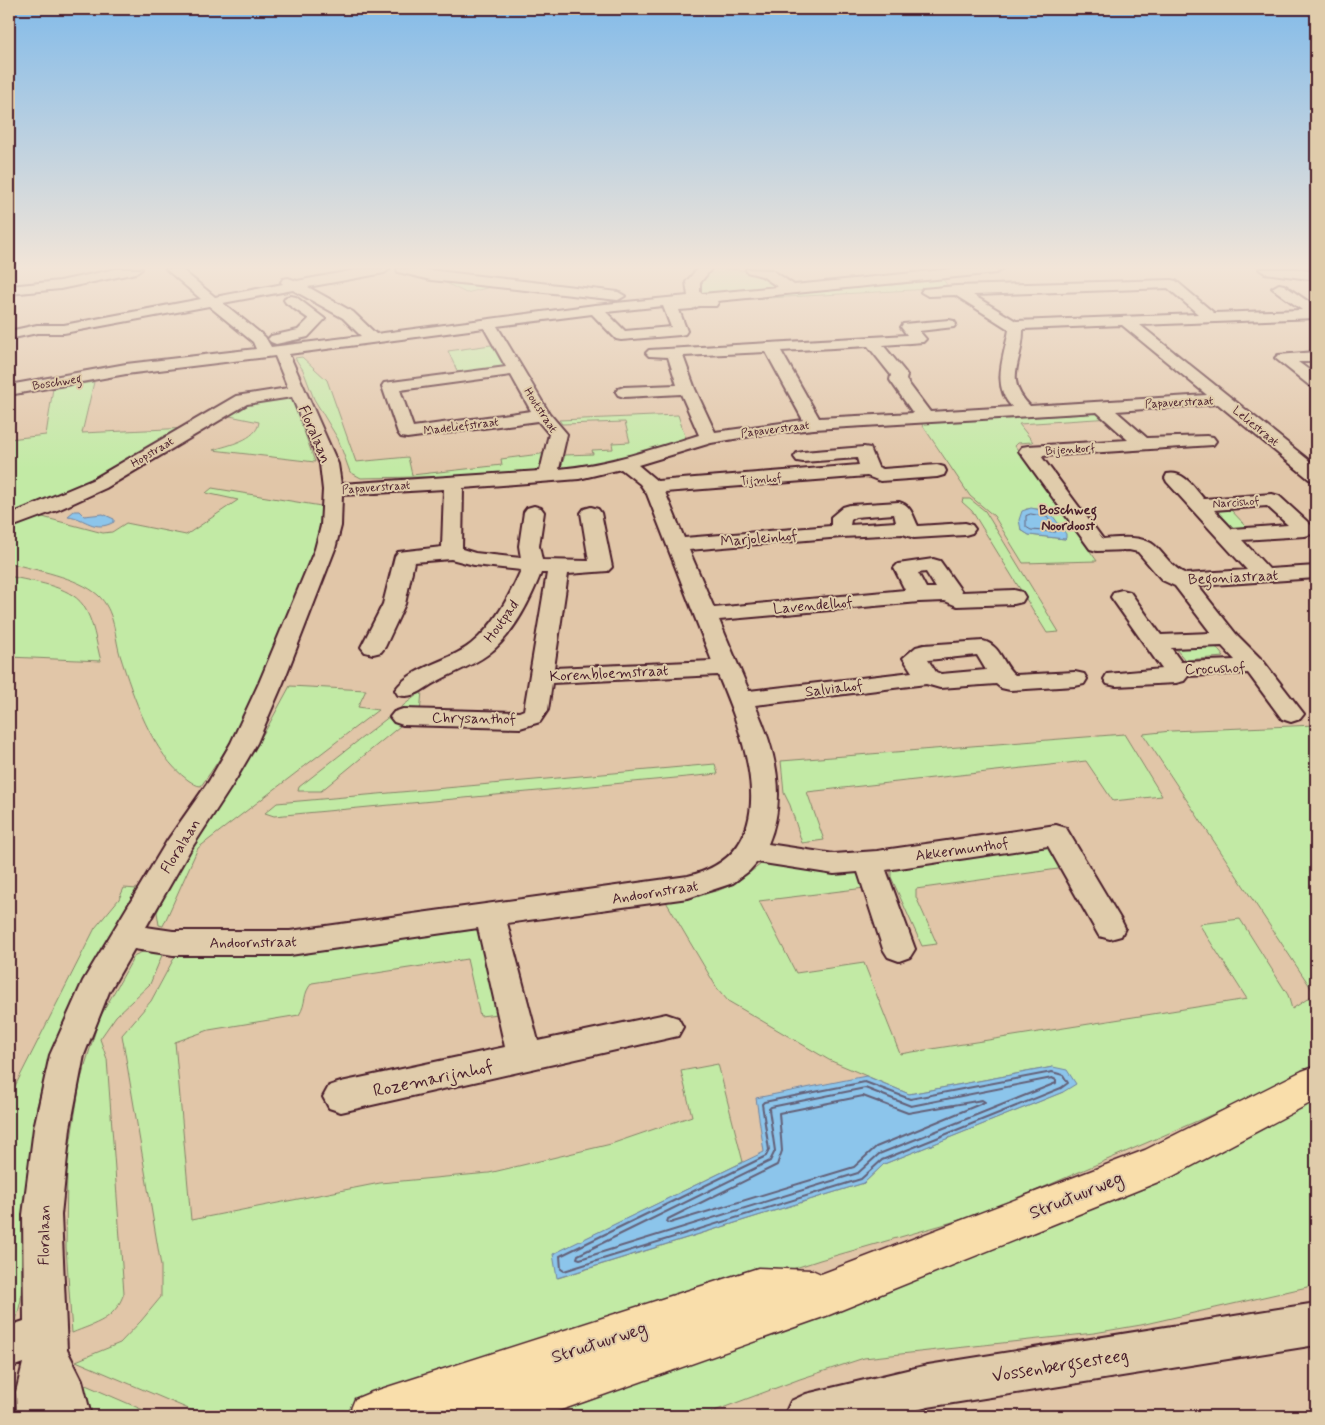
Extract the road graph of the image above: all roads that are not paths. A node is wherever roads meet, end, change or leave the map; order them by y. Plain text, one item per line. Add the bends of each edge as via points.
1 (253, 336) edge
2 (300, 336) edge
3 (369, 336) edge
4 (398, 336) edge
5 (495, 336) edge
6 (915, 336) edge
7 (1015, 336) edge
8 (1144, 336) edge
9 (373, 339) junction
10 (872, 342) junction
11 (771, 347) junction
12 (269, 349) junction
13 (674, 352) junction
14 (654, 353) dead end
15 (1316, 357) edge
16 (516, 370) junction
17 (1316, 383) edge
18 (687, 389) junction
19 (9, 390) edge
20 (297, 391) junction
21 (624, 392) dead end
22 (1222, 399) junction
23 (1101, 406) junction
24 (1026, 411) junction
25 (542, 416) junction
26 (925, 417) junction
27 (814, 424) junction
28 (709, 438) junction
29 (1207, 441) dead end
30 (1143, 444) junction
31 (803, 456) dead end
32 (624, 463) junction
33 (870, 470) junction
34 (937, 471) dead end
35 (1316, 475) edge
36 (548, 476) junction
37 (1174, 478) dead end
38 (454, 482) junction
39 (652, 487) junction
40 (333, 490) junction
41 (1199, 505) junction
42 (534, 512) dead end
43 (591, 513) dead end
44 (9, 522) edge
45 (965, 529) dead end
46 (1227, 535) junction
47 (676, 545) junction
48 (452, 553) junction
49 (1157, 560) joint
50 (533, 566) junction
51 (558, 568) junction
52 (1316, 572) edge
53 (1264, 576) junction
54 (1183, 582) junction
55 (950, 594) junction
56 (919, 596) junction
57 (1122, 596) dead end
58 (1014, 597) dead end
59 (706, 615) junction
60 (1228, 639) junction
61 (1154, 642) junction
62 (373, 646) dead end
63 (1255, 666) junction
64 (726, 667) junction
65 (1174, 669) junction
66 (541, 676) junction
67 (1076, 679) dead end
68 (1116, 680) dead end
69 (407, 690) dead end
70 (740, 699) junction
71 (1291, 714) dead end
72 (403, 717) dead end
73 (751, 851) junction
74 (868, 862) junction
75 (490, 915) junction
76 (1110, 928) dead end
77 (125, 936) junction
78 (899, 948) dead end
79 (666, 1027) dead end
80 (525, 1058) junction
81 (1316, 1082) edge
82 (341, 1097) dead end
83 (829, 1293) junction
84 (1316, 1324) edge
85 (33, 1345) edge
86 (518, 1406) edge
87 (38, 1416) edge
88 (69, 1416) edge
89 (372, 1416) edge
90 (439, 1416) edge
91 (806, 1416) edge

1 - 12 street
2 - 12 street
3 - 9 street
4 - 9 street, Boschweg
5 - 16 street, Houtstraat
6 - 10 street via 918,339
7 - 24 street via 1008,384 1014,399
8 - 22 street, Leliestraat
9 - 12 street, Boschweg
10 - 11 street
10 - 26 street via 899,375 898,380
11 - 13 street
11 - 27 street
12 - 19 street, Boschweg via 126,369
12 - 20 street, Floralaan
13 - 14 street
13 - 18 street
15 - 17 street via 1283,358
16 - 25 street, Houtstraat
16 - 25 street, Madeliefstraat via 390,386 407,433
18 - 21 street
18 - 28 street
20 - 40 street, Floralaan via 329,464
20 - 44 street, Hopstraat via 242,400 99,484
22 - 23 street, Papaverstraat
22 - 35 street, Leliestraat
23 - 24 street, Papaverstraat
23 - 30 street
24 - 26 street, Papaverstraat
25 - 36 street, Houtstraat via 558,434
26 - 27 street, Papaverstraat
27 - 28 street, Papaverstraat
28 - 32 street, Papaverstraat
29 - 30 street
30 - 49 street, Bijenkorf via 1028,451 1097,545 1139,545
31 - 33 street via 864,452
32 - 36 street, Papaverstraat
32 - 39 street, Andoornstraat
33 - 34 street, Tijmhof via 880,475
33 - 39 street, Tijmhof
36 - 38 street, Papaverstraat
37 - 41 street, Narcishof
38 - 40 street, Papaverstraat
38 - 48 street
39 - 47 street, Andoornstraat
40 - 77 street, Floralaan via 331,526 325,548 251,728 220,784 177,848
41 - 46 street, Narcishof
41 - 46 street, Narcishof via 1272,500 1305,530
42 - 50 street via 529,546
43 - 51 street via 601,567
45 - 47 street, Marjoleinhof via 842,531
46 - 53 street, Narcishof
47 - 59 street, Andoornstraat
48 - 50 street
48 - 62 street via 405,556 394,604
49 - 54 street, Begoniastraat via 1170,576
50 - 51 street
50 - 69 street, Houtpad via 524,588 488,643
51 - 66 street, Korenbloemstraat
52 - 53 street, Begoniastraat
53 - 54 street, Begoniastraat
54 - 60 street, Crocushof
55 - 56 street, Lavendelhof
55 - 56 street via 933,565 905,568
55 - 58 street, Lavendelhof via 957,599
56 - 59 street, Lavendelhof
57 - 61 street, Crocushof
59 - 64 street, Andoornstraat
60 - 61 street, Crocushof
60 - 63 street, Crocushof
61 - 65 street, Crocushof
63 - 65 street, Crocushof
63 - 71 street, Crocushof
64 - 66 street, Korenbloemstraat
64 - 70 street, Andoornstraat
65 - 68 street, Crocushof via 1176,676
66 - 72 street, Chrysanthof via 536,710 531,717 520,720
67 - 70 street, Salviahof via 1010,683 1001,676 940,681 927,677
70 - 73 street, Andoornstraat via 765,777 761,825
73 - 74 street, Akkermunthof via 834,864
73 - 75 street, Andoornstraat via 726,875 712,882
74 - 76 street, Akkermunthof via 1050,826
74 - 78 street
75 - 77 street, Andoornstraat via 290,943 173,943
75 - 80 street
77 - 85 street, Floralaan via 94,990 67,1054 52,1128
79 - 80 street, Rozemarijnhof
80 - 82 street, Rozemarijnhof
81 - 83 main road, Structuurweg via 1160,1162
83 - 86 main road, Structuurweg
83 - 89 main road, Structuurweg via 758,1290
84 - 91 street, Vossenbergsesteeg via 928,1386
85 - 87 street, Floralaan
85 - 88 street, Floralaan via 61,1380
86 - 90 main road, Structuurweg via 478,1402

